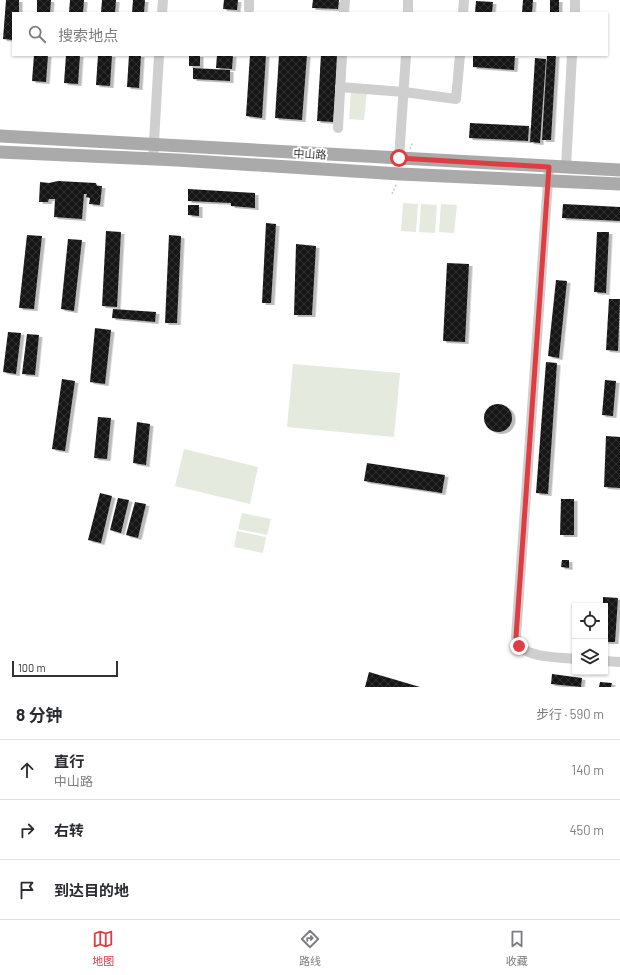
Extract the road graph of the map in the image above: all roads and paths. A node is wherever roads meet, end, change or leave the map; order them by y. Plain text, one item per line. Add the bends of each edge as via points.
1 (163, 0) edge
2 (345, 0) edge
3 (408, 0) edge
4 (464, 0) edge
5 (576, 0) edge
6 (162, 12) edge
7 (344, 12) edge
8 (408, 12) edge
9 (463, 12) edge
10 (575, 12) edge
11 (159, 56) edge
12 (342, 56) edge
13 (406, 56) edge
14 (460, 56) edge
15 (572, 56) edge
16 (340, 87) junction
17 (404, 92) junction
18 (338, 128) dead end
19 (0, 136) edge
20 (154, 145) junction
21 (0, 152) edge
22 (399, 158) junction
23 (153, 159) junction
24 (549, 167) junction
25 (566, 167) junction
26 (620, 170) edge
27 (548, 180) junction
28 (620, 184) edge
29 (572, 658) edge
30 (608, 661) edge
31 (620, 662) edge

1 - 6 street
2 - 7 street
3 - 8 street
4 - 9 street
5 - 10 street
11 - 20 street
12 - 16 street
13 - 17 street
14 - 17 street via 456,99
15 - 25 street
16 - 17 street
16 - 18 street
17 - 22 street
19 - 20 main road, 中山路
20 - 22 main road, 中山路
20 - 23 street
21 - 23 main road, 中山路
22 - 24 main road, 中山路
23 - 27 main road, 中山路
24 - 25 main road, 中山路
24 - 27 street
25 - 26 main road, 中山路
27 - 28 main road, 中山路
27 - 29 street via 516,637 519,646 529,652
30 - 31 street

